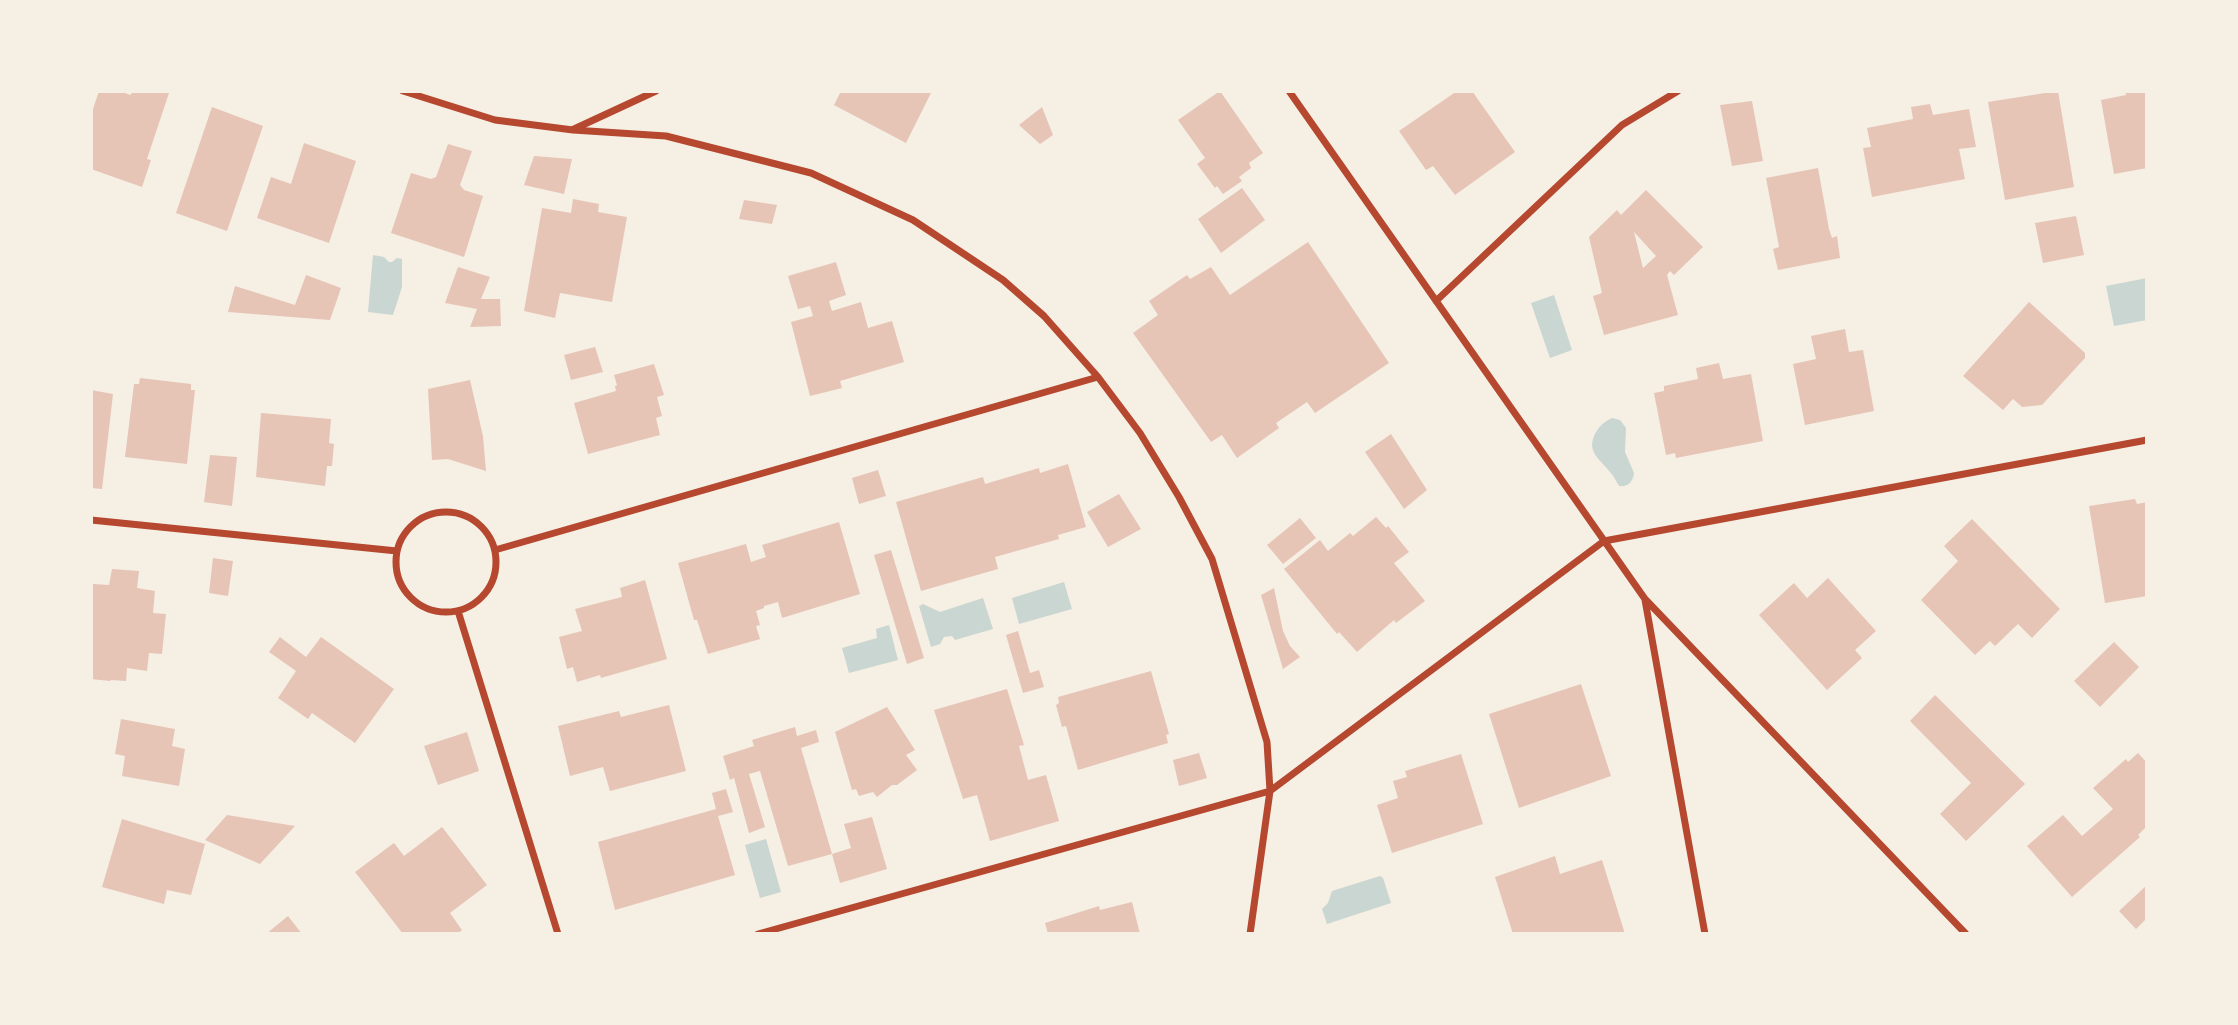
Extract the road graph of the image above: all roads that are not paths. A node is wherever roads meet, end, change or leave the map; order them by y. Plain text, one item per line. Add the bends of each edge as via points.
1 (403, 91) edge
2 (656, 91) edge
3 (1289, 91) edge
4 (1678, 91) edge
5 (573, 130) junction
6 (1436, 301) junction
7 (1098, 377) junction
8 (2147, 440) edge
9 (91, 520) edge
10 (1604, 541) junction
11 (495, 550) junction
12 (397, 551) junction
13 (1645, 599) junction
14 (458, 611) junction
15 (1270, 791) junction
16 (558, 934) edge
17 (758, 934) edge
18 (1250, 934) edge
19 (1705, 934) edge
20 (1966, 934) edge

1 - 5 street via 495,120
2 - 5 street
3 - 6 street
4 - 6 street via 1622,125
5 - 7 street via 666,136 811,173 862,195 913,220 1003,280 1044,316
6 - 10 street
7 - 11 street
7 - 15 street via 1140,433 1212,559 1266,742
8 - 10 street
9 - 12 street
10 - 13 street
10 - 15 street
11 - 12 street via 476,522 446,512 414,522
11 - 14 street via 493,581 485,595
12 - 14 street via 395,568 410,598 440,613
13 - 19 street
13 - 20 street
14 - 16 street
15 - 17 street
15 - 18 street

